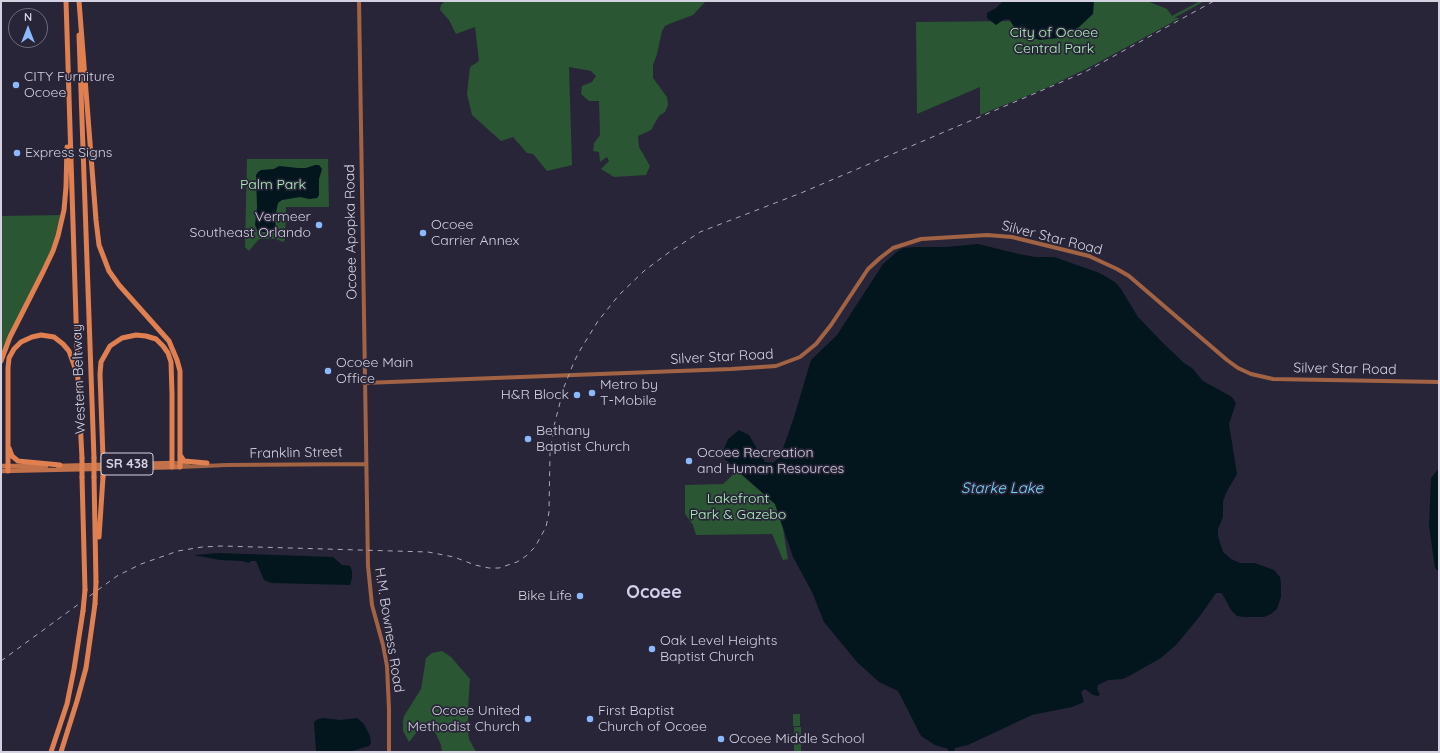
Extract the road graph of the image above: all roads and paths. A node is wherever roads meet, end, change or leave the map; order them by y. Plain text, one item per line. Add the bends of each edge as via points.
1 (66, 1) edge
2 (79, 1) edge
3 (359, 1) edge
4 (69, 94) junction
5 (1, 360) edge
6 (78, 382) junction
7 (1439, 382) edge
8 (364, 383) junction
9 (8, 443) junction
10 (179, 454) junction
11 (207, 464) junction
12 (366, 464) junction
13 (180, 465) junction
14 (226, 465) junction
15 (1, 466) edge
16 (60, 466) junction
17 (172, 466) junction
18 (8, 468) junction
19 (81, 468) junction
20 (1, 471) edge
21 (97, 566) junction
22 (51, 752) edge
23 (61, 752) edge
24 (389, 752) edge

1 - 4 highway, Western Beltway
2 - 10 highway via 99,245 109,271 119,286 168,341 177,360 180,371
2 - 21 highway, Western Beltway, bridge
3 - 8 main road, Ocoee Apopka Road
4 - 5 highway via 66,187 62,220 53,251
4 - 6 highway, Western Beltway
6 - 9 highway via 69,351 54,337 41,335 21,342 9,358
6 - 22 highway, Western Beltway, bridge via 85,590 74,669
7 - 8 main road, Silver Star Road via 1273,379 1251,374 1227,360 1117,268 1089,256 1012,237 987,235 921,239 893,248 868,269 816,344 800,357 776,366
8 - 12 main road, Ocoee Apopka Road
9 - 16 highway via 12,456 18,461
9 - 18 highway
10 - 11 highway via 184,461
10 - 13 highway
11 - 13 main road, Franklin Street / SR 438
11 - 14 main road, Franklin Street / SR 438
12 - 14 main road, Franklin Street / SR 438
12 - 24 main road, H.M. Bowness Road via 368,579 387,666
13 - 14 main road, Franklin Street / SR 438
13 - 17 main road, Franklin Street / SR 438
15 - 18 main road
16 - 18 main road, Franklin Street
16 - 19 main road, Franklin Street
17 - 19 main road, Franklin Street / SR 438
17 - 21 highway, bridge via 172,370 168,353 156,339 136,335 122,338 110,346 101,362 103,477
18 - 19 main road, Franklin Street
18 - 20 main road, Franklin Street
21 - 23 highway, Western Beltway, bridge via 95,604 86,668

